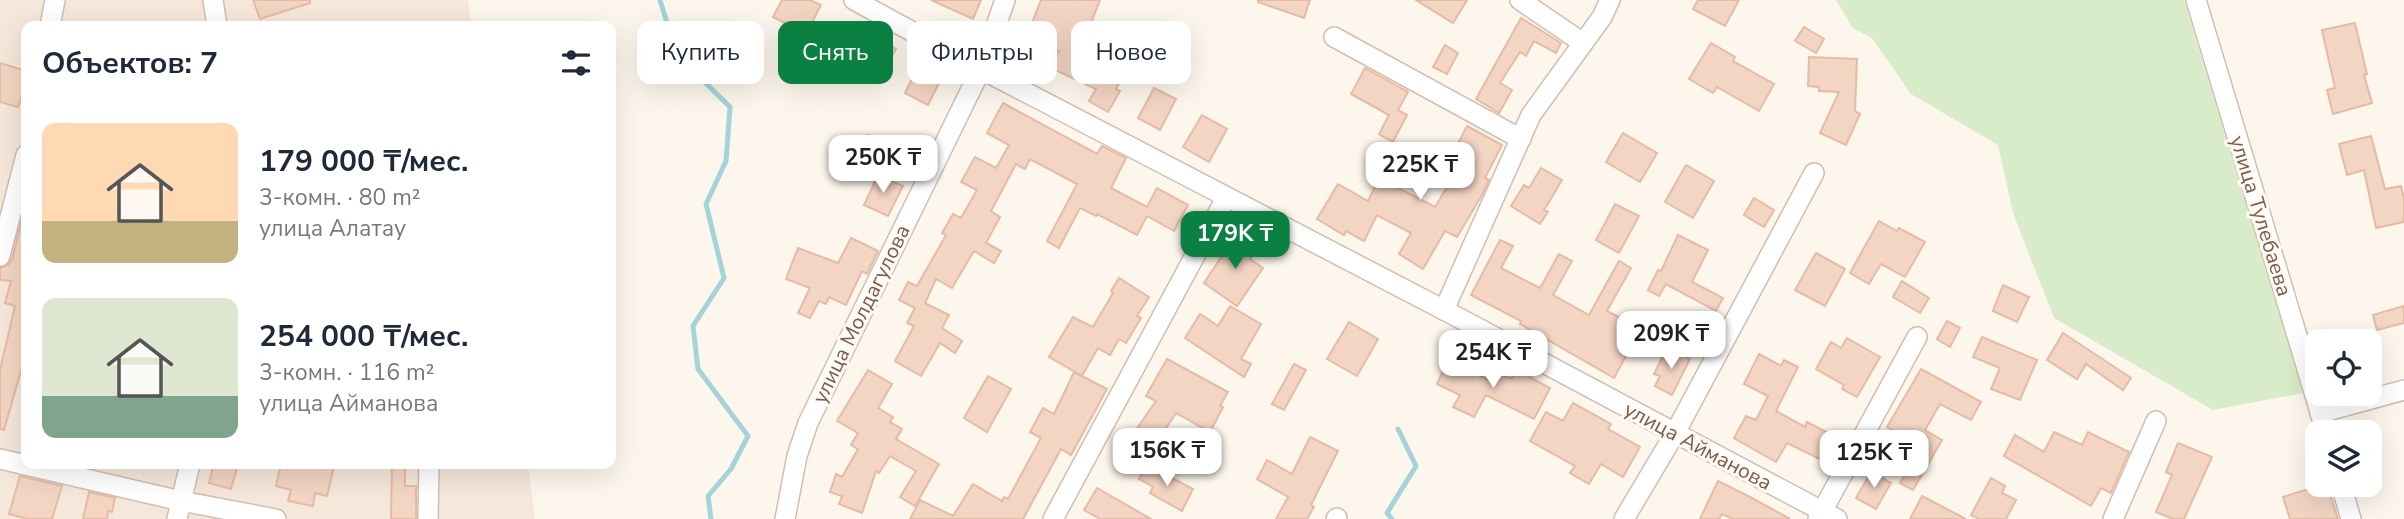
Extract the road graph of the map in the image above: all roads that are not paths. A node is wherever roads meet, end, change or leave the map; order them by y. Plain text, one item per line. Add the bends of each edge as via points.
1 (55, 0) edge
2 (213, 0) edge
3 (854, 0) edge
4 (1005, 0) edge
5 (1520, 0) edge
6 (1609, 0) edge
7 (2196, 0) edge
8 (51, 21) edge
9 (216, 21) edge
10 (998, 21) edge
11 (907, 29) edge
12 (1334, 37) dead end
13 (1583, 43) junction
14 (974, 84) edge
15 (1009, 84) edge
16 (1521, 139) junction
17 (1814, 173) dead end
18 (21, 174) edge
19 (1226, 198) junction
20 (0, 256) edge
21 (1444, 310) junction
22 (1917, 337) dead end
23 (2404, 390) edge
24 (2320, 413) junction
25 (2322, 420) edge
26 (2156, 421) dead end
27 (1675, 433) junction
28 (0, 459) edge
29 (21, 465) edge
30 (35, 469) edge
31 (189, 469) edge
32 (429, 469) edge
33 (2345, 497) edge
34 (179, 510) edge
35 (1826, 516) edge
36 (276, 519) edge
37 (428, 519) edge
38 (785, 519) edge
39 (1053, 519) edge
40 (1624, 519) edge
41 (2113, 519) edge
42 (2351, 519) edge

1 - 8 street
2 - 9 street
3 - 11 street, улица Айманова
4 - 10 street, улица Молдагулова
5 - 13 street
6 - 13 street
7 - 24 street, улица Тулебаева
12 - 16 street
13 - 16 street via 1531,115
14 - 38 street, улица Молдагулова via 808,423
15 - 19 street, улица Айманова
16 - 21 street
17 - 27 street
18 - 20 street
19 - 21 street, улица Айманова
19 - 39 street
21 - 27 street, улица Айманова
22 - 35 street
23 - 24 street
24 - 25 street, улица Тулебаева
26 - 41 street
27 - 35 street, улица Айманова
27 - 40 street
28 - 29 street
30 - 34 street
31 - 34 street
32 - 37 street
33 - 42 street
34 - 36 street

